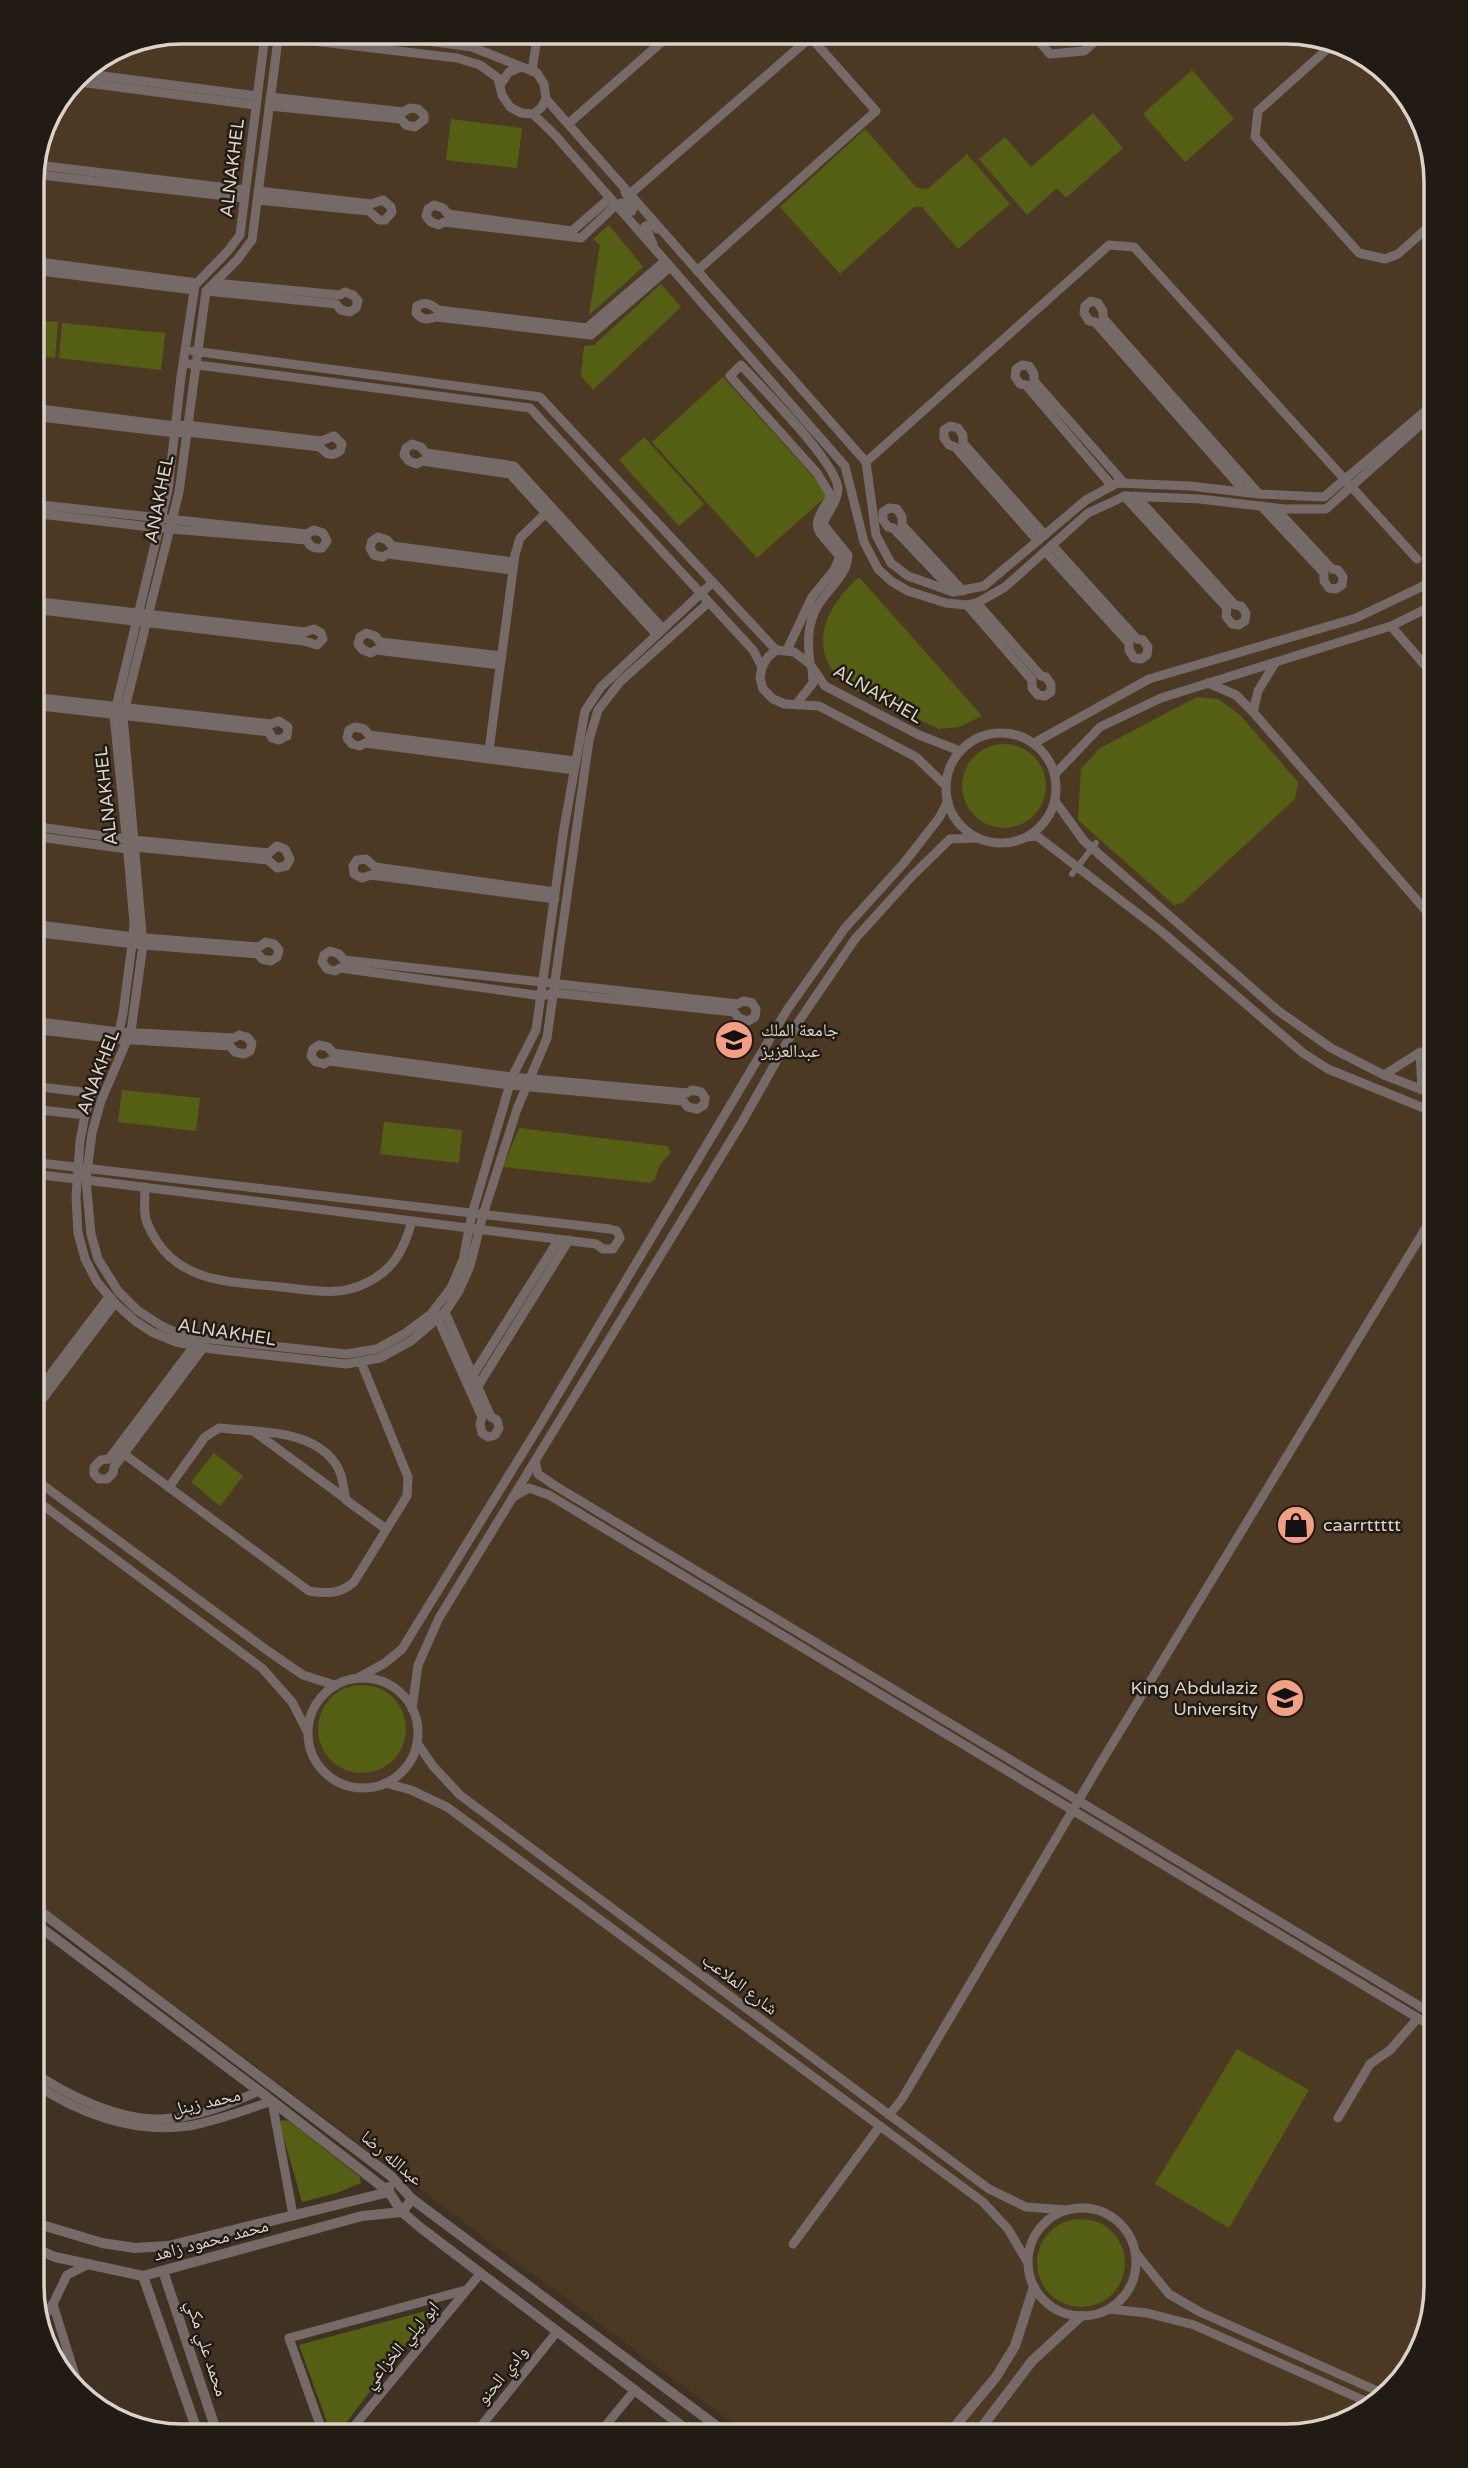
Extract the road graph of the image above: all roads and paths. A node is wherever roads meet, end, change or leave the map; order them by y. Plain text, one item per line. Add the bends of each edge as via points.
1 (264, 44) edge
2 (278, 44) edge
3 (353, 44) edge
4 (452, 44) edge
5 (536, 44) edge
6 (659, 44) edge
7 (797, 44) edge
8 (818, 44) edge
9 (1041, 44) edge
10 (1092, 44) edge
11 (1327, 50) edge
12 (523, 67) junction
13 (532, 71) junction
14 (94, 75) edge
15 (86, 82) edge
16 (500, 85) junction
17 (546, 99) junction
18 (256, 101) junction
19 (270, 102) junction
20 (533, 114) junction
21 (568, 124) junction
22 (45, 166) edge
23 (44, 175) edge
24 (627, 190) junction
25 (244, 194) junction
26 (257, 195) junction
27 (610, 198) junction
28 (1424, 231) edge
29 (671, 242) junction
30 (654, 249) junction
31 (44, 263) edge
32 (667, 264) junction
33 (44, 271) edge
34 (697, 271) junction
35 (214, 283) junction
36 (196, 287) junction
37 (206, 291) junction
38 (185, 350) junction
39 (197, 352) junction
40 (184, 362) junction
41 (195, 365) junction
42 (44, 410) edge
43 (1424, 414) edge
44 (44, 417) edge
45 (1424, 422) edge
46 (187, 428) junction
47 (175, 430) junction
48 (866, 462) junction
49 (1124, 483) junction
50 (1112, 485) junction
51 (1348, 485) junction
52 (1246, 493) junction
53 (1259, 494) junction
54 (1124, 496) junction
55 (1136, 496) junction
56 (44, 506) edge
57 (1261, 506) junction
58 (1274, 508) junction
59 (546, 513) junction
60 (44, 514) edge
61 (160, 524) junction
62 (171, 524) junction
63 (1041, 538) junction
64 (1048, 548) junction
65 (1417, 559) dead end
66 (514, 566) junction
67 (713, 582) junction
68 (1424, 585) edge
69 (958, 592) junction
70 (700, 594) junction
71 (44, 603) edge
72 (708, 603) junction
73 (977, 603) junction
74 (967, 605) junction
75 (44, 610) edge
76 (1424, 610) edge
77 (142, 618) junction
78 (1391, 626) junction
79 (660, 632) junction
80 (776, 650) junction
81 (788, 650) junction
82 (501, 660) junction
83 (1275, 663) junction
84 (1424, 663) edge
85 (811, 665) junction
86 (762, 667) junction
87 (1208, 683) junction
88 (44, 699) edge
89 (797, 703) junction
90 (44, 706) edge
91 (119, 711) junction
92 (1253, 712) junction
93 (1034, 743) junction
94 (489, 750) junction
95 (960, 751) junction
96 (574, 765) junction
97 (1055, 774) junction
98 (946, 786) junction
99 (948, 801) junction
100 (1055, 801) junction
101 (44, 829) edge
102 (44, 837) edge
103 (1027, 837) junction
104 (978, 838) junction
105 (130, 843) junction
106 (1094, 846) junction
107 (1075, 871) junction
108 (555, 896) junction
109 (1424, 907) edge
110 (44, 926) edge
111 (44, 933) edge
112 (138, 941) junction
113 (556, 983) junction
114 (544, 984) junction
115 (554, 993) junction
116 (542, 996) junction
117 (44, 1023) edge
118 (44, 1030) edge
119 (118, 1036) junction
120 (129, 1036) junction
121 (1384, 1075) junction
122 (511, 1081) junction
123 (527, 1081) junction
124 (44, 1087) edge
125 (1422, 1089) joint
126 (91, 1093) junction
127 (1424, 1108) edge
128 (44, 1110) edge
129 (85, 1115) junction
130 (44, 1163) edge
131 (82, 1168) junction
132 (44, 1175) edge
133 (81, 1180) junction
134 (145, 1187) junction
135 (472, 1214) junction
136 (483, 1215) junction
137 (412, 1221) junction
138 (475, 1229) junction
139 (1424, 1232) edge
140 (564, 1240) junction
141 (112, 1300) junction
142 (441, 1315) junction
143 (198, 1347) junction
144 (361, 1362) junction
145 (473, 1375) junction
146 (44, 1381) edge
147 (478, 1386) junction
148 (44, 1396) edge
149 (254, 1432) junction
150 (124, 1454) junction
151 (535, 1461) junction
152 (44, 1486) edge
153 (169, 1487) junction
154 (513, 1497) junction
155 (346, 1500) junction
156 (44, 1506) edge
157 (386, 1530) junction
158 (358, 1678) junction
159 (334, 1685) junction
160 (412, 1709) junction
161 (307, 1731) junction
162 (417, 1743) junction
163 (385, 1783) junction
164 (1077, 1807) junction
165 (44, 1914) edge
166 (44, 1935) edge
167 (1424, 2008) edge
168 (1418, 2018) junction
169 (1424, 2021) edge
170 (44, 2080) edge
171 (44, 2090) edge
172 (259, 2091) junction
173 (272, 2101) junction
174 (890, 2115) junction
175 (1338, 2118) dead end
176 (880, 2126) junction
177 (391, 2176) junction
178 (388, 2192) junction
179 (412, 2199) junction
180 (1067, 2210) junction
181 (402, 2212) junction
182 (293, 2215) junction
183 (44, 2226) edge
184 (793, 2244) dead end
185 (44, 2252) edge
186 (1135, 2252) junction
187 (90, 2263) junction
188 (1028, 2263) junction
189 (163, 2271) junction
190 (480, 2274) junction
191 (143, 2276) junction
192 (1034, 2287) junction
193 (466, 2290) junction
194 (53, 2304) junction
195 (1109, 2309) junction
196 (46, 2314) edge
197 (1081, 2316) junction
198 (556, 2333) junction
199 (74, 2372) edge
200 (634, 2391) junction
201 (1376, 2391) edge
202 (1364, 2400) edge
203 (195, 2424) edge
204 (214, 2424) edge
205 (320, 2424) edge
206 (356, 2424) edge
207 (482, 2424) edge
208 (607, 2424) edge
209 (679, 2424) edge
210 (714, 2424) edge
211 (957, 2424) edge
212 (984, 2424) edge

1 - 18 street, ALNAKHEL
2 - 19 street
3 - 16 street via 457,58 480,65 498,78
4 - 12 street
5 - 13 street
6 - 21 street
7 - 24 street
8 - 34 street via 876,111
9 - 10 street via 1050,54 1084,51
11 - 28 street via 1258,111 1255,137 1359,253 1385,259
12 - 13 street
12 - 16 street via 509,72
13 - 17 street via 544,84
14 - 18 street
15 - 18 street
16 - 20 street via 510,107
17 - 20 street
17 - 21 street
18 - 25 street, ALNAKHEL
19 - 19 street via 401,119 415,127 424,120 418,109 410,108 403,112
19 - 26 street
20 - 27 street
21 - 24 street
22 - 25 street
23 - 25 street
24 - 27 street via 632,211 611,192
24 - 29 street
25 - 36 street, ALNAKHEL via 240,235
26 - 26 street via 369,211 379,220 392,212 383,200 371,204
26 - 35 street via 252,240
27 - 27 street via 572,231 448,214 434,205 426,216 439,225 581,238
27 - 30 street
29 - 30 street via 649,223 645,226
29 - 34 street
30 - 32 street
31 - 36 street
32 - 32 street via 587,328 438,310 422,303 416,313 429,320 436,317 591,335
32 - 74 street via 845,467 864,542 878,569 908,591
33 - 36 street
34 - 48 street
35 - 37 street
35 - 37 street via 345,292 358,301 350,312 336,304
36 - 38 street, ALNAKHEL
37 - 39 street, ANAKHEL
38 - 39 street
38 - 40 street, ALNAKHEL
39 - 41 street, ANAKHEL
39 - 67 street via 540,397
40 - 41 street
40 - 47 street, ALNAKHEL
41 - 46 street, ANAKHEL
41 - 70 street via 530,408
42 - 47 street
43 - 51 street
44 - 47 street
45 - 51 street
46 - 46 street via 320,447 329,455 340,451 342,444 334,436 321,441
46 - 47 street
46 - 62 street, ANAKHEL
47 - 61 street, ALNAKHEL
48 - 51 street via 1110,245 1134,247
48 - 69 street via 876,534 891,564 908,576
49 - 50 street
49 - 50 street via 1034,382 1029,366 1021,365 1015,377 1020,384 1026,385
49 - 52 street
50 - 63 street via 1086,500
51 - 53 street via 1324,497
51 - 58 street via 1326,509
51 - 65 street
52 - 53 street
52 - 53 street via 1095,322 1089,321 1085,306 1091,301 1098,303 1103,318
54 - 55 street
54 - 55 street via 1227,608 1232,624 1245,621 1241,606 1235,605
54 - 64 street via 1088,513
55 - 57 street
56 - 61 street
57 - 58 street
57 - 58 street via 1324,573 1329,588 1342,585 1338,570
59 - 66 street via 520,538
59 - 79 street
59 - 79 street via 510,474 422,461 417,464 404,455 406,448 412,444 426,453 514,466
60 - 61 street
61 - 62 street
61 - 77 street, ALNAKHEL
62 - 62 street via 307,540 317,548 327,541 324,533 314,530 307,534
62 - 77 street, ANAKHEL
63 - 63 street via 963,443 958,428 944,430 949,445
63 - 69 street via 984,586
64 - 64 street via 1129,643 1134,658 1147,655 1143,640
64 - 73 street via 1006,587
66 - 66 street via 392,546 378,537 370,548 383,557
66 - 82 street
67 - 70 street
67 - 80 street
68 - 93 street via 1356,618 1149,679
69 - 69 street via 902,525 897,509 883,512 888,527
70 - 72 street
70 - 79 street
71 - 77 street
72 - 86 street via 753,650
72 - 113 street, ALNAKHEL via 620,682 598,710 589,740
73 - 74 street
73 - 74 street via 1046,677 1051,692 1038,695 1032,680
75 - 77 street
76 - 78 street
77 - 77 street via 317,645 323,639 314,629 305,632
77 - 91 street, ALNAKHEL
78 - 83 street
78 - 84 street
79 - 96 street via 601,687 585,711
80 - 81 street
80 - 86 street
81 - 85 street, ALNAKHEL
81 - 85 street via 811,597 840,557 818,532 816,523 831,496 817,473 730,376 741,365 821,455 839,486 838,498 823,524 848,555 847,566 814,611 807,636
82 - 82 street via 380,642 366,633 358,644 371,653
82 - 94 street
83 - 87 street
83 - 92 street via 1258,691
85 - 89 street via 813,683
85 - 95 street, ALNAKHEL via 825,686
86 - 89 street via 763,689 785,704
87 - 92 street via 1236,695
87 - 97 street via 1161,698 1100,727
88 - 91 street
89 - 98 street via 819,706 916,757
90 - 91 street
91 - 91 street via 269,733 279,740 289,732 279,721
91 - 105 street, ALNAKHEL
92 - 109 street
93 - 95 street via 995,733
93 - 97 street
94 - 96 street
94 - 96 street via 369,735 355,727 347,738 360,746
95 - 98 street
96 - 108 street
97 - 100 street
98 - 99 street
99 - 104 street via 959,823
99 - 158 street via 904,863 845,928 788,1010 402,1649
100 - 103 street via 1044,822
100 - 106 street via 1084,841
101 - 105 street
102 - 105 street
103 - 104 street via 1003,843
103 - 107 street via 1037,836
104 - 151 street via 950,839 855,939 799,1021
105 - 105 street via 268,860 277,868 290,859 285,849 277,846 269,853
105 - 112 street, ALNAKHEL
106 - 107 street
106 - 121 street via 1278,1010 1331,1048
107 - 127 street via 1162,932 1303,1053 1328,1069
108 - 108 street via 375,867 366,859 353,866 354,874 362,878 371,875
108 - 114 street
110 - 112 street
111 - 112 street
112 - 112 street via 258,954 271,961 279,950 266,942 259,947
112 - 119 street, ALNAKHEL
112 - 120 street, ANAKHEL
113 - 114 street
113 - 115 street, ALNAKHEL
113 - 115 street via 743,1001 752,1003 755,1017 748,1020 734,1012
114 - 116 street
114 - 116 street via 344,960 330,951 322,962 335,971 340,968
115 - 116 street
115 - 123 street, ALNAKHEL via 547,1038
116 - 122 street via 536,1030
117 - 119 street
118 - 119 street
119 - 120 street
119 - 126 street, ALNAKHEL
120 - 120 street via 230,1046 244,1055 252,1043 239,1035
120 - 131 street, ANAKHEL via 101,1101
121 - 125 street
121 - 125 street via 1420,1052
122 - 122 street via 333,1053 319,1045 311,1056 324,1064
122 - 123 street
122 - 135 street
123 - 123 street via 683,1101 697,1109 705,1098 692,1090
123 - 136 street, ALNAKHEL
124 - 126 street
126 - 129 street, ALNAKHEL
128 - 129 street
129 - 131 street, ALNAKHEL
130 - 131 street
131 - 133 street, ALNAKHEL
131 - 135 street
132 - 133 street
133 - 134 street
133 - 138 street via 98,1259 111,1282 137,1310 160,1325 200,1338 346,1354 377,1349 431,1314 451,1288
133 - 141 street, ALNAKHEL via 78,1233 85,1259
134 - 137 street
134 - 137 street via 145,1216 164,1251 199,1276 218,1280 346,1290 387,1268 404,1247
135 - 136 street
135 - 138 street
136 - 138 street, ALNAKHEL
136 - 140 street via 610,1229 620,1238 613,1249
137 - 138 street
138 - 140 street
138 - 142 street, ALNAKHEL via 464,1278
139 - 164 street
140 - 145 street
140 - 147 street
141 - 143 street, ALNAKHEL via 152,1332
141 - 146 street
141 - 148 street
142 - 144 street, ALNAKHEL via 411,1341 380,1358
142 - 145 street
142 - 147 street via 482,1417 482,1433 488,1437 499,1428
143 - 144 street, ALNAKHEL
143 - 150 street
143 - 150 street via 109,1460 94,1467 94,1474 107,1479
144 - 157 street via 408,1477 407,1496
145 - 147 street
149 - 153 street via 211,1431
149 - 155 street
149 - 155 street via 305,1439 318,1447 335,1462
150 - 153 street
151 - 154 street
151 - 164 street via 538,1474 554,1485
152 - 159 street via 268,1651 303,1675
153 - 157 street via 309,1591 323,1594 342,1592 355,1582
154 - 160 street via 439,1618 418,1664
154 - 164 street via 529,1488 549,1495
155 - 157 street
156 - 161 street via 262,1668 292,1702
158 - 159 street
158 - 160 street via 390,1685
159 - 161 street via 320,1697
160 - 162 street
161 - 163 street via 318,1766 332,1778 367,1788
162 - 163 street via 400,1774
162 - 174 street, شارع الملاعب via 460,1795
163 - 176 street, شارع الملاعب via 447,1807
164 - 167 street
164 - 168 street
164 - 174 street
165 - 177 street, عبدالله رضا
166 - 172 street, عبدالله رضا
168 - 169 street
168 - 175 street via 1390,2050 1370,2064
170 - 172 street, محمد زينل via 60,2091 114,2112 160,2119 214,2110
171 - 173 street, محمد زينل via 110,2121 159,2129 191,2125
172 - 173 street, عبدالله رضا
173 - 178 street, عبدالله رضا
173 - 182 street
174 - 180 street, شارع الملاعب via 989,2189 1026,2207
176 - 184 street
176 - 188 street, شارع الملاعب via 983,2202 1008,2229
177 - 178 street
177 - 179 street, عبدالله رضا
178 - 181 street, عبدالله رضا
178 - 182 street, محمد محمود زاهد
179 - 181 street
179 - 210 street, عبدالله رضا
180 - 186 street via 1085,2208 1110,2217 1129,2236
180 - 188 street via 1039,2230
181 - 189 street, محمد محمود زاهد via 362,2216
181 - 190 street, عبدالله رضا
182 - 183 street, محمد محمود زاهد via 168,2246 135,2248
185 - 187 street, محمد محمود زاهد
186 - 195 street via 1131,2285
186 - 201 street via 1168,2294
187 - 191 street, محمد محمود زاهد
187 - 194 street via 67,2275
188 - 192 street
189 - 191 street, محمد محمود زاهد
189 - 204 street, محمد علي مكي
190 - 193 street, ابو ليلي الخزاعي
190 - 198 street, عبدالله رضا
191 - 203 street, محمد علي مكي
192 - 197 street via 1054,2308
192 - 211 street via 1015,2346
193 - 205 street via 289,2338
193 - 206 street, ابو ليلي الخزاعي
194 - 196 street
194 - 199 street
195 - 197 street
195 - 202 street via 1194,2325
197 - 212 street via 1031,2361
198 - 200 street, عبدالله رضا
198 - 207 street, وادي الحنو
200 - 208 street
200 - 209 street, عبدالله رضا

